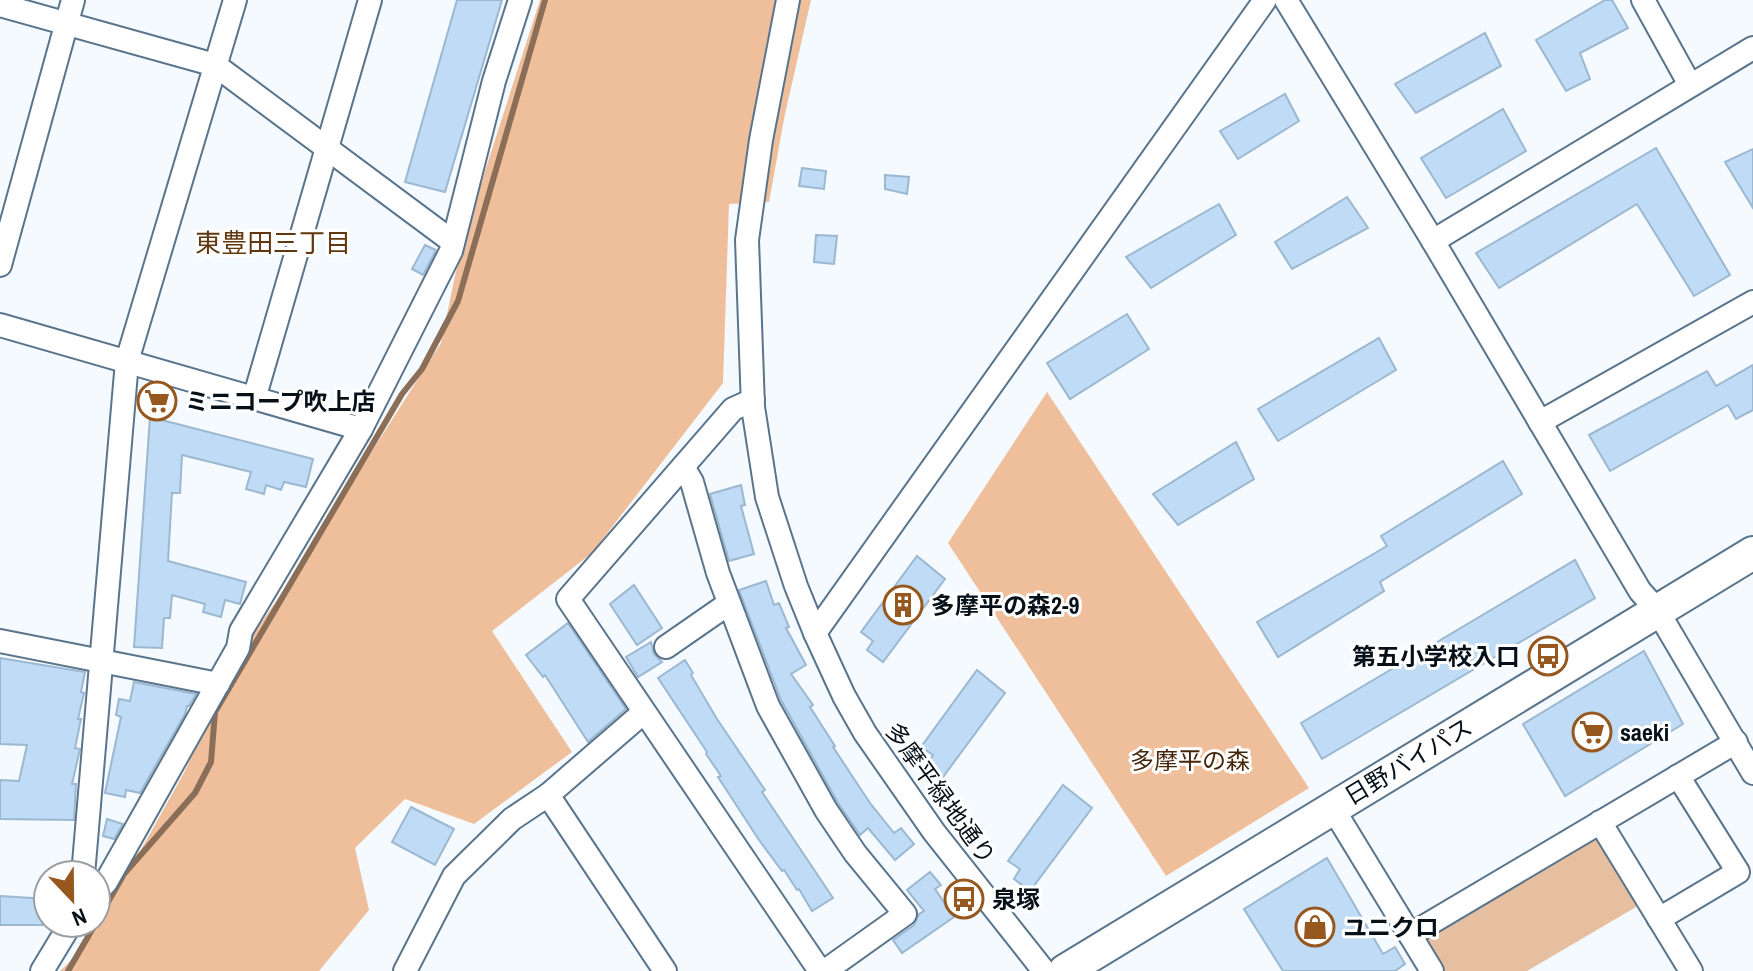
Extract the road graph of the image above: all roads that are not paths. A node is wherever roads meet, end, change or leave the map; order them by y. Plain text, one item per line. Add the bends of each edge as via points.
1 (73, 0) edge
2 (235, 0) edge
3 (370, 0) edge
4 (520, 0) edge
5 (788, 0) edge
6 (1265, 0) edge
7 (1286, 0) edge
8 (1643, 0) edge
9 (0, 5) edge
10 (67, 23) junction
11 (1753, 48) edge
12 (215, 65) junction
13 (1690, 85) junction
14 (327, 148) junction
15 (1433, 241) junction
16 (453, 242) junction
17 (0, 265) edge
18 (1753, 302) edge
19 (0, 325) edge
20 (127, 361) junction
21 (254, 399) junction
22 (753, 400) junction
23 (1540, 422) junction
24 (361, 429) junction
25 (683, 467) junction
26 (1753, 553) edge
27 (728, 604) junction
28 (1657, 610) junction
29 (815, 633) junction
30 (0, 641) edge
31 (666, 647) dead end
32 (103, 661) junction
33 (218, 684) junction
34 (644, 712) junction
35 (1736, 742) junction
36 (1753, 773) edge
37 (1678, 776) junction
38 (548, 795) junction
39 (1332, 807) junction
40 (1600, 822) junction
41 (84, 859) edge
42 (112, 871) edge
43 (1659, 919) junction
44 (1410, 935) junction
45 (61, 939) edge
46 (42, 971) edge
47 (405, 971) edge
48 (665, 971) edge
49 (822, 971) edge
50 (1044, 971) edge
51 (1065, 971) edge
52 (1432, 971) edge
53 (1691, 971) edge

1 - 10 street
2 - 12 street
3 - 14 street
4 - 16 street
5 - 22 street, 多摩平緑地通り via 747,240
6 - 29 street
7 - 15 street
8 - 13 street
9 - 10 street
10 - 12 street
10 - 17 street
11 - 13 street
12 - 14 street
12 - 20 street
13 - 15 street
14 - 16 street
14 - 21 street
15 - 23 street
16 - 24 street
18 - 23 street
19 - 20 street
20 - 21 street
20 - 32 street
21 - 24 street
22 - 25 street via 733,409
22 - 29 street, 多摩平緑地通り via 767,497
23 - 28 street via 1640,591
24 - 33 street via 241,631 238,648
25 - 27 street
25 - 34 street via 568,599
26 - 28 highway, 日野バイパス
27 - 31 street
27 - 49 street via 768,706 798,762 855,853 905,914
28 - 35 street
28 - 39 highway, 日野バイパス
29 - 50 street, 多摩平緑地通り via 844,696 888,769
30 - 32 street
32 - 33 street
32 - 41 street
33 - 42 street
34 - 38 street
34 - 49 street
35 - 36 street
35 - 37 street
37 - 40 street
37 - 43 street via 1738,872
38 - 47 street via 512,819 454,876
38 - 48 street
39 - 44 street
39 - 51 highway, 日野バイパス
40 - 43 street
40 - 44 street
43 - 53 street
44 - 52 street
45 - 46 street

